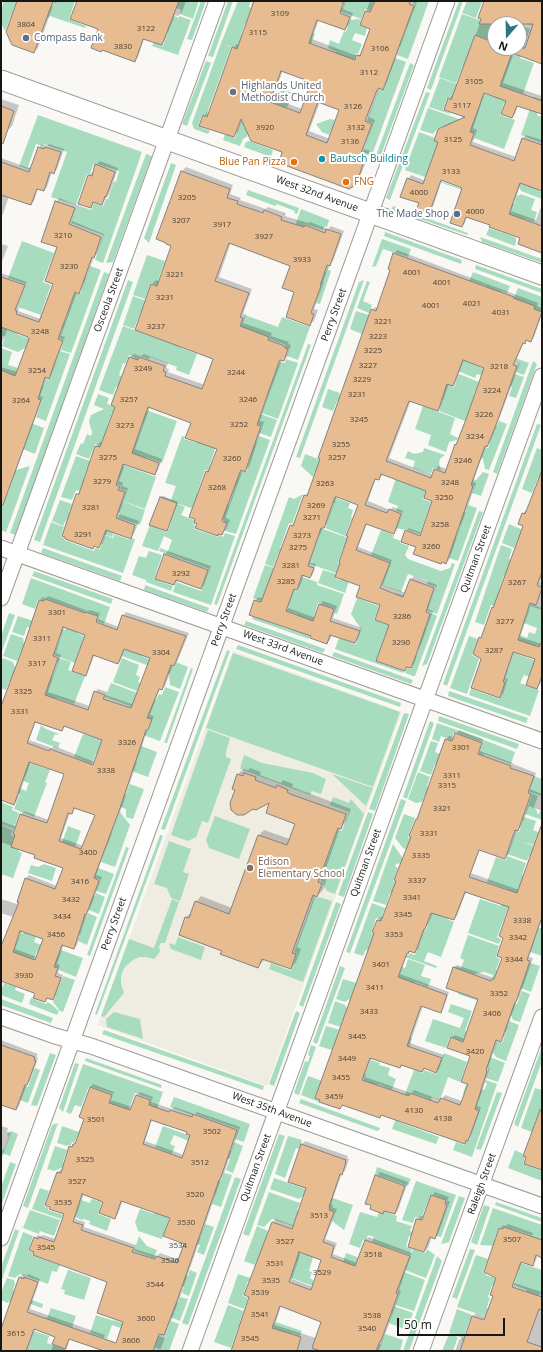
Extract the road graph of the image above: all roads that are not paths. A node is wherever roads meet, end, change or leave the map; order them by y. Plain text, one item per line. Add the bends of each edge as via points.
1 (217, 1) edge
2 (447, 1) edge
3 (1, 80) edge
4 (167, 140) junction
5 (370, 213) junction
6 (542, 275) edge
7 (542, 376) edge
8 (1, 548) edge
9 (17, 553) junction
10 (1, 598) edge
11 (222, 626) junction
12 (425, 699) junction
13 (542, 741) edge
14 (1, 1017) edge
15 (542, 1017) edge
16 (72, 1040) junction
17 (276, 1112) junction
18 (481, 1184) junction
19 (542, 1206) edge
20 (1, 1238) edge
21 (190, 1351) edge
22 (421, 1351) edge

1 - 4 street, Osceola Street
2 - 5 street, Perry Street
3 - 4 street, West 32nd Avenue
4 - 5 street, West 32nd Avenue
4 - 9 street, Osceola Street
5 - 6 street, West 32nd Avenue
5 - 11 street, Perry Street
7 - 12 street, Quitman Street
8 - 9 street, West 33rd Avenue
9 - 10 street, Osceola Street
9 - 11 street, West 33rd Avenue
11 - 12 street, West 33rd Avenue
11 - 16 street, Perry Street
12 - 13 street, West 33rd Avenue
12 - 17 street, Quitman Street
14 - 16 street, West 35th Avenue
15 - 18 street, Raleigh Street
16 - 17 street, West 35th Avenue
16 - 20 street, Perry Street
17 - 18 street, West 35th Avenue
17 - 21 street, Quitman Street
18 - 19 street, West 35th Avenue
18 - 22 street, Raleigh Street

